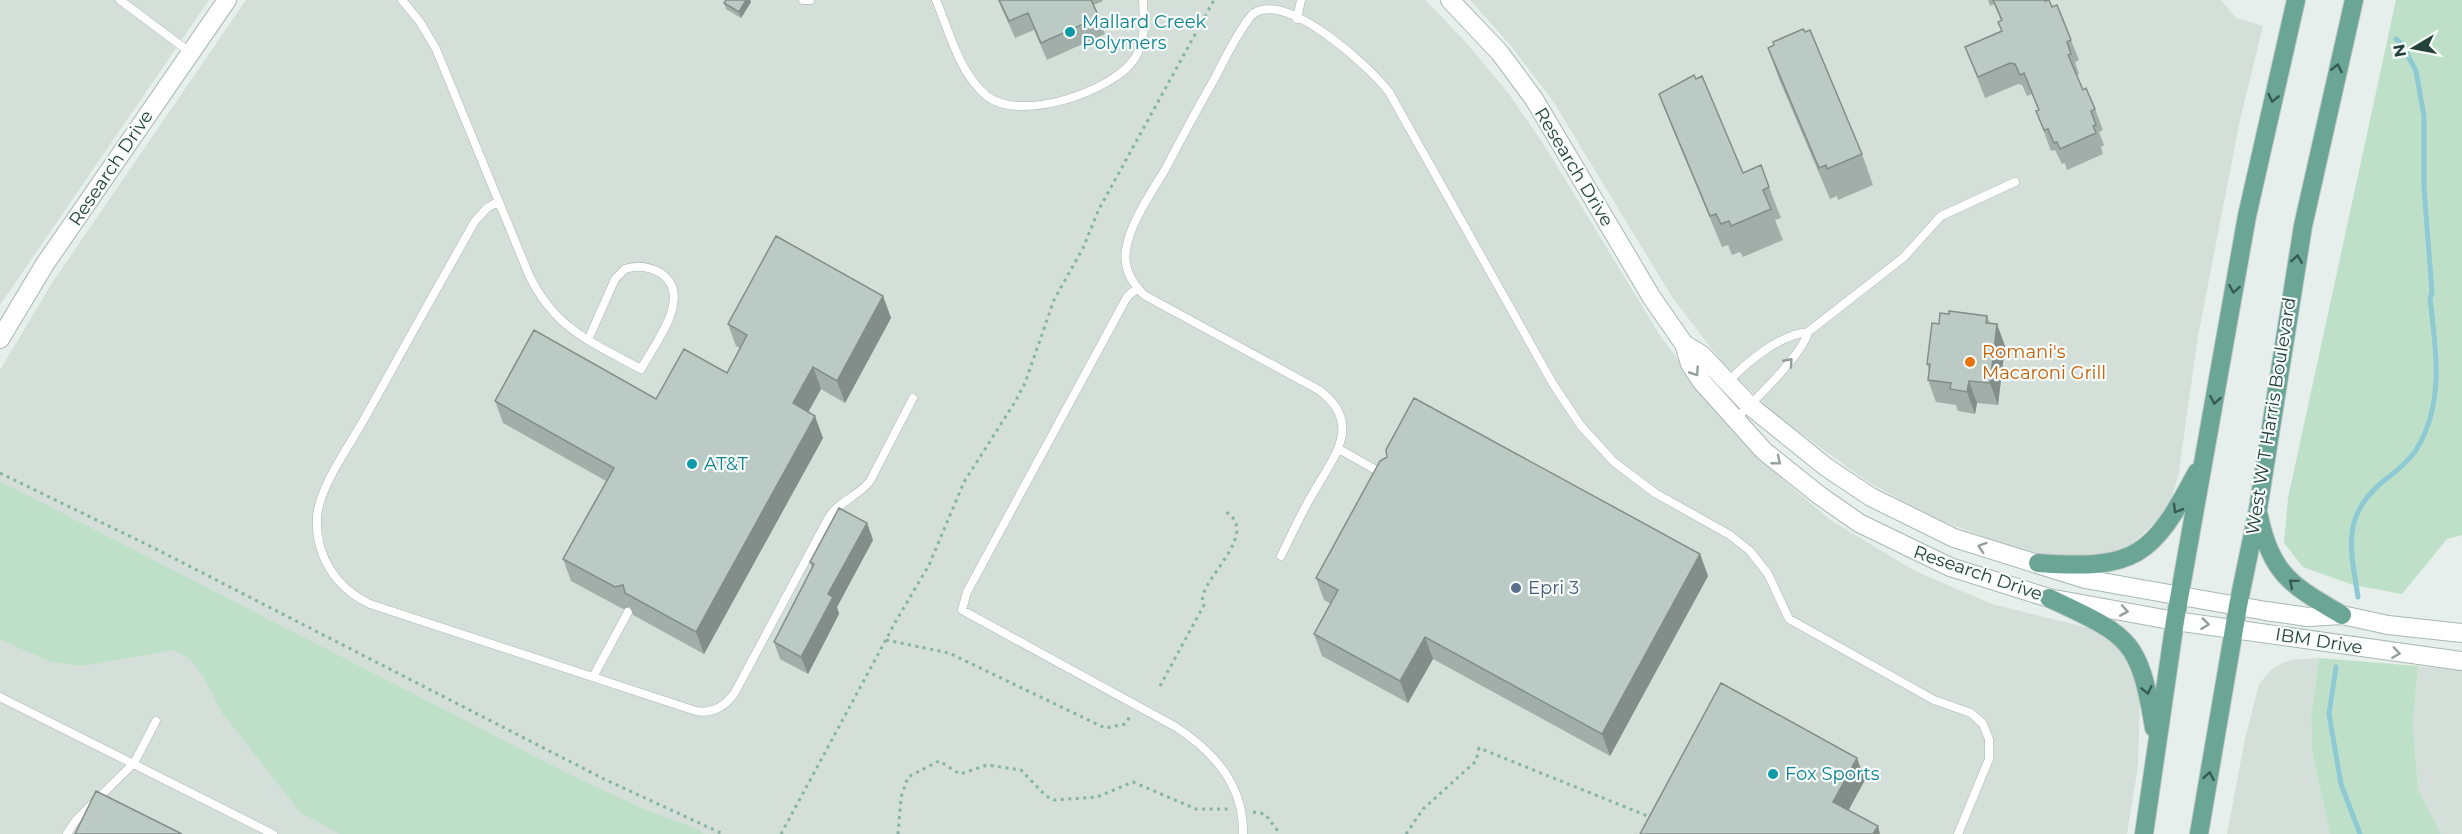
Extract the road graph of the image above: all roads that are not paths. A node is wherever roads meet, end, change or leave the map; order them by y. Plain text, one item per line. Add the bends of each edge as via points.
1 (120, 0) edge
2 (227, 0) edge
3 (402, 0) edge
4 (803, 0) edge
5 (810, 0) edge
6 (936, 0) edge
7 (1143, 0) edge
8 (1272, 0) edge
9 (1301, 0) edge
10 (1450, 0) edge
11 (2296, 0) edge
12 (2354, 0) edge
13 (1271, 9) junction
14 (1297, 19) junction
15 (191, 52) junction
16 (2015, 182) dead end
17 (499, 201) junction
18 (1137, 288) junction
19 (1808, 332) junction
20 (0, 339) edge
21 (588, 340) junction
22 (1684, 345) junction
23 (1727, 382) junction
24 (1713, 396) junction
25 (913, 398) dead end
26 (1749, 405) junction
27 (1735, 420) junction
28 (1340, 449) junction
29 (2204, 457) junction
30 (1390, 477) edge
31 (2258, 509) junction
32 (1281, 556) dead end
33 (2038, 563) junction
34 (2180, 595) junction
35 (2049, 598) junction
36 (2238, 606) junction
37 (628, 612) edge
38 (2342, 615) junction
39 (2175, 621) junction
40 (2234, 628) junction
41 (2462, 633) edge
42 (2462, 661) edge
43 (593, 677) junction
44 (0, 697) edge
45 (156, 721) dead end
46 (2157, 745) junction
47 (134, 763) junction
48 (66, 834) edge
49 (273, 834) edge
50 (1243, 834) edge
51 (1958, 834) edge
52 (2144, 834) edge
53 (2199, 834) edge

1 - 15 lane
2 - 15 street, Research Drive
3 - 17 lane via 436,49
4 - 5 lane
6 - 7 lane via 974,83 995,101 1019,105 1080,95 1121,74 1142,45
8 - 13 lane
9 - 14 lane
10 - 22 street, Research Drive via 1500,53 1534,99
11 -> 29 main road via 2247,216
31 -> 12 main road, West W T Harris Boulevard via 2303,226
13 - 14 lane
13 - 18 lane via 1256,12 1248,20 1140,215 1125,252 1126,268
14 - 51 lane via 1347,49 1389,92 1553,384 1600,447 1655,493 1723,531 1750,551 1768,574 1790,619 1934,700 1971,713 1983,724 1989,740 1989,759
15 - 20 street, Research Drive via 45,264
16 - 19 lane via 1941,216 1904,257
17 - 21 lane via 544,302 560,321
17 - 43 lane via 475,221 339,463 320,504 318,542 338,581 370,604
18 - 28 lane via 1150,299 1323,393 1334,405 1342,424
18 - 50 lane via 1116,318 962,606 970,616 1176,727 1211,754 1237,794
19 - 23 lane via 1763,352
26 -> 19 lane via 1795,356
21 - 21 lane via 641,369 675,304 674,291 665,277 639,266 619,273
22 - 23 street, Research Drive via 1702,355
22 -> 24 street, Research Drive via 1690,364
23 - 24 lane
23 - 26 street, Research Drive
24 - 27 street, Research Drive
25 - 43 lane via 863,491 834,509 829,517 729,701 713,711 696,711
26 - 27 lane
33 -> 26 street, Research Drive via 1954,538 1871,497
27 -> 35 street, Research Drive via 1773,458 1859,523 1950,567
28 - 30 lane
28 - 32 lane
29 -> 33 main road via 2175,513 2160,535 2144,548 2108,564
29 - 34 main road
31 - 36 main road, West W T Harris Boulevard
38 -> 31 main road via 2294,585 2277,569
33 - 34 street, Research Drive via 2085,579
34 - 36 street, IBM Drive
34 - 39 main road
35 -> 39 street, Research Drive
35 -> 46 main road via 2124,639 2143,670
36 - 38 street, IBM Drive via 2308,617
36 - 40 main road, West W T Harris Boulevard
37 - 43 lane
38 - 41 street, IBM Drive via 2420,630
39 -> 40 street, IBM Drive
39 - 46 main road
40 -> 42 street, IBM Drive
53 -> 40 main road, West W T Harris Boulevard
44 - 47 lane
45 - 47 lane
46 - 52 main road
47 - 48 lane
47 - 49 lane

